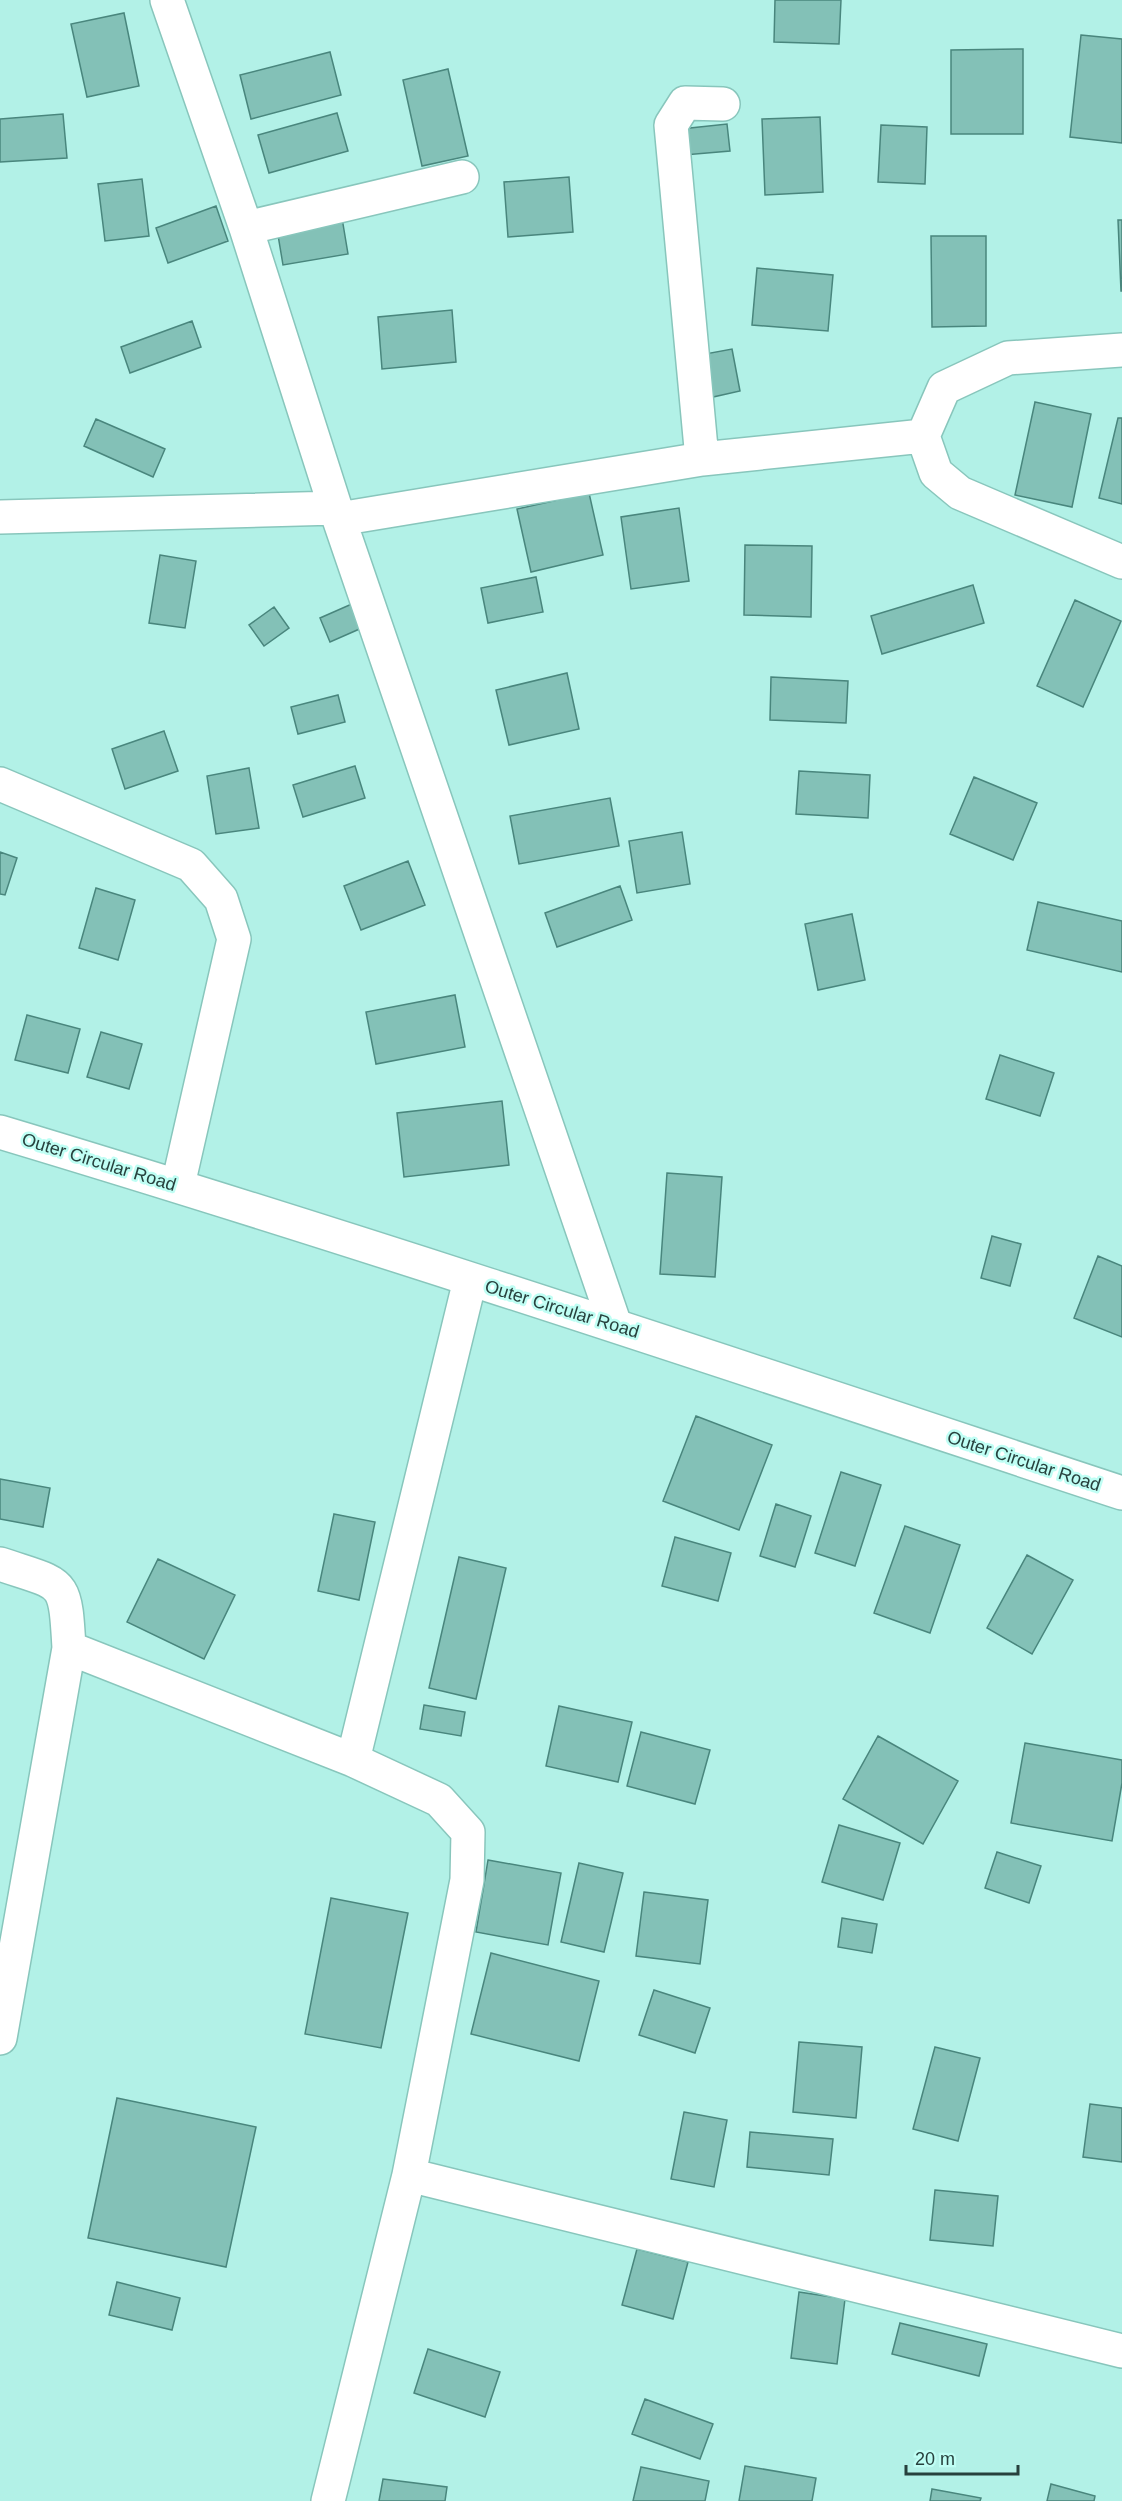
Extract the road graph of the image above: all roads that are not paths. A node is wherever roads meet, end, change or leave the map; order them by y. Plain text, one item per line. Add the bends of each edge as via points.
1 (168, 0) edge
2 (723, 104) dead end
3 (462, 177) dead end
4 (246, 228) junction
5 (1122, 350) edge
6 (923, 436) junction
7 (702, 459) junction
8 (338, 513) junction
9 (0, 517) edge
10 (1122, 562) edge
11 (0, 784) edge
12 (0, 1132) edge
13 (178, 1185) junction
14 (470, 1280) junction
15 (615, 1325) junction
16 (1122, 1493) edge
17 (0, 1564) edge
18 (69, 1648) junction
19 (353, 1760) junction
20 (0, 2038) edge
21 (409, 2175) junction
22 (1122, 2351) edge
23 (328, 2501) edge

1 - 4 street
2 - 7 street via 685,103 671,125
3 - 4 street
4 - 8 street
5 - 6 street via 1008,358 944,388
6 - 7 street
6 - 10 street via 936,472 960,493
7 - 8 street
8 - 9 street
8 - 15 street
11 - 13 street via 191,865 220,898 234,939
12 - 13 street, Outer Circular Road
13 - 14 street, Outer Circular Road
14 - 15 street, Outer Circular Road
14 - 19 street
15 - 16 street, Outer Circular Road
17 - 18 street via 54,1582 66,1599
18 - 19 street
18 - 20 street
19 - 21 street via 440,1800 468,1832 467,1880
21 - 22 street
21 - 23 street

